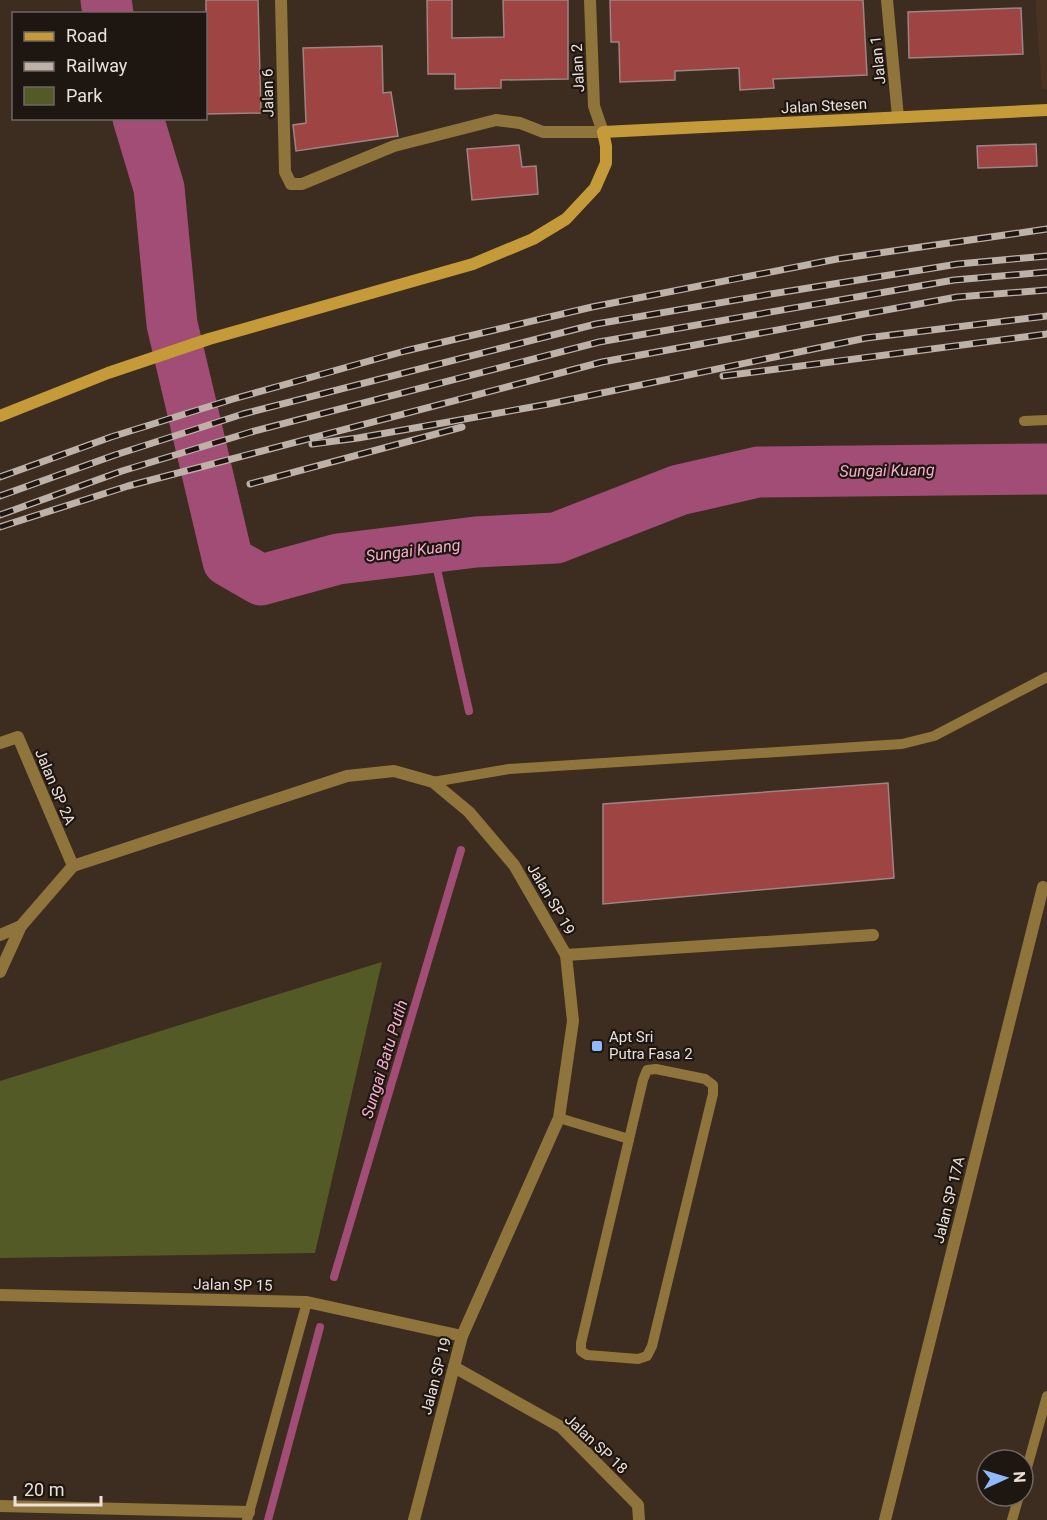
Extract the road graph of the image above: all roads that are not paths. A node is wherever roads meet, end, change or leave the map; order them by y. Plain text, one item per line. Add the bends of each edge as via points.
1 (281, 0) edge
2 (590, 0) edge
3 (887, 0) edge
4 (1047, 110) edge
5 (898, 117) junction
6 (603, 132) junction
7 (0, 416) edge
8 (1047, 420) edge
9 (1023, 421) dead end
10 (1047, 677) edge
11 (0, 743) edge
12 (433, 782) junction
13 (73, 866) junction
14 (1043, 887) dead end
15 (21, 926) junction
16 (0, 935) edge
17 (873, 935) dead end
18 (566, 955) junction
19 (0, 972) edge
20 (559, 1118) junction
21 (629, 1139) junction
22 (0, 1295) edge
23 (307, 1302) junction
24 (462, 1336) junction
25 (454, 1367) junction
26 (1047, 1396) edge
27 (1032, 1448) edge
28 (0, 1506) edge
29 (248, 1516) edge
30 (414, 1520) edge
31 (639, 1520) edge
32 (885, 1520) edge

1 - 6 street, Jalan 6 via 285,172 291,184 302,184 394,146 496,120 520,123 543,132
2 - 6 street, Jalan 2 via 594,106
3 - 5 street, Jalan 1
4 - 5 main road, Jalan Stesen
5 - 6 main road, Jalan Stesen
6 - 7 main road via 606,163 594,188 566,219 533,239 473,264 209,339 108,373
8 - 9 lane
10 - 12 lane via 934,736 902,744 509,769
11 - 13 street, Jalan SP 2A via 18,737
12 - 13 street, Jalan SP 19 via 394,771 347,776
12 - 18 street, Jalan SP 19 via 469,812 514,865
13 - 15 street
14 - 32 street, Jalan SP 17A
15 - 16 street
15 - 19 street
17 - 18 street
18 - 20 street, Jalan SP 19 via 573,1021
20 - 21 lane
20 - 24 street, Jalan SP 19
21 - 21 lane via 581,1343 586,1355 638,1359 647,1356 652,1346 713,1085 705,1079 647,1070
22 - 23 street, Jalan SP 15
23 - 24 street, Jalan SP 15
23 - 29 lane
24 - 25 street, Jalan SP 19
25 - 30 street, Jalan SP 19
25 - 31 street, Jalan SP 18 via 561,1427 638,1505
26 - 27 lane
28 - 29 street

